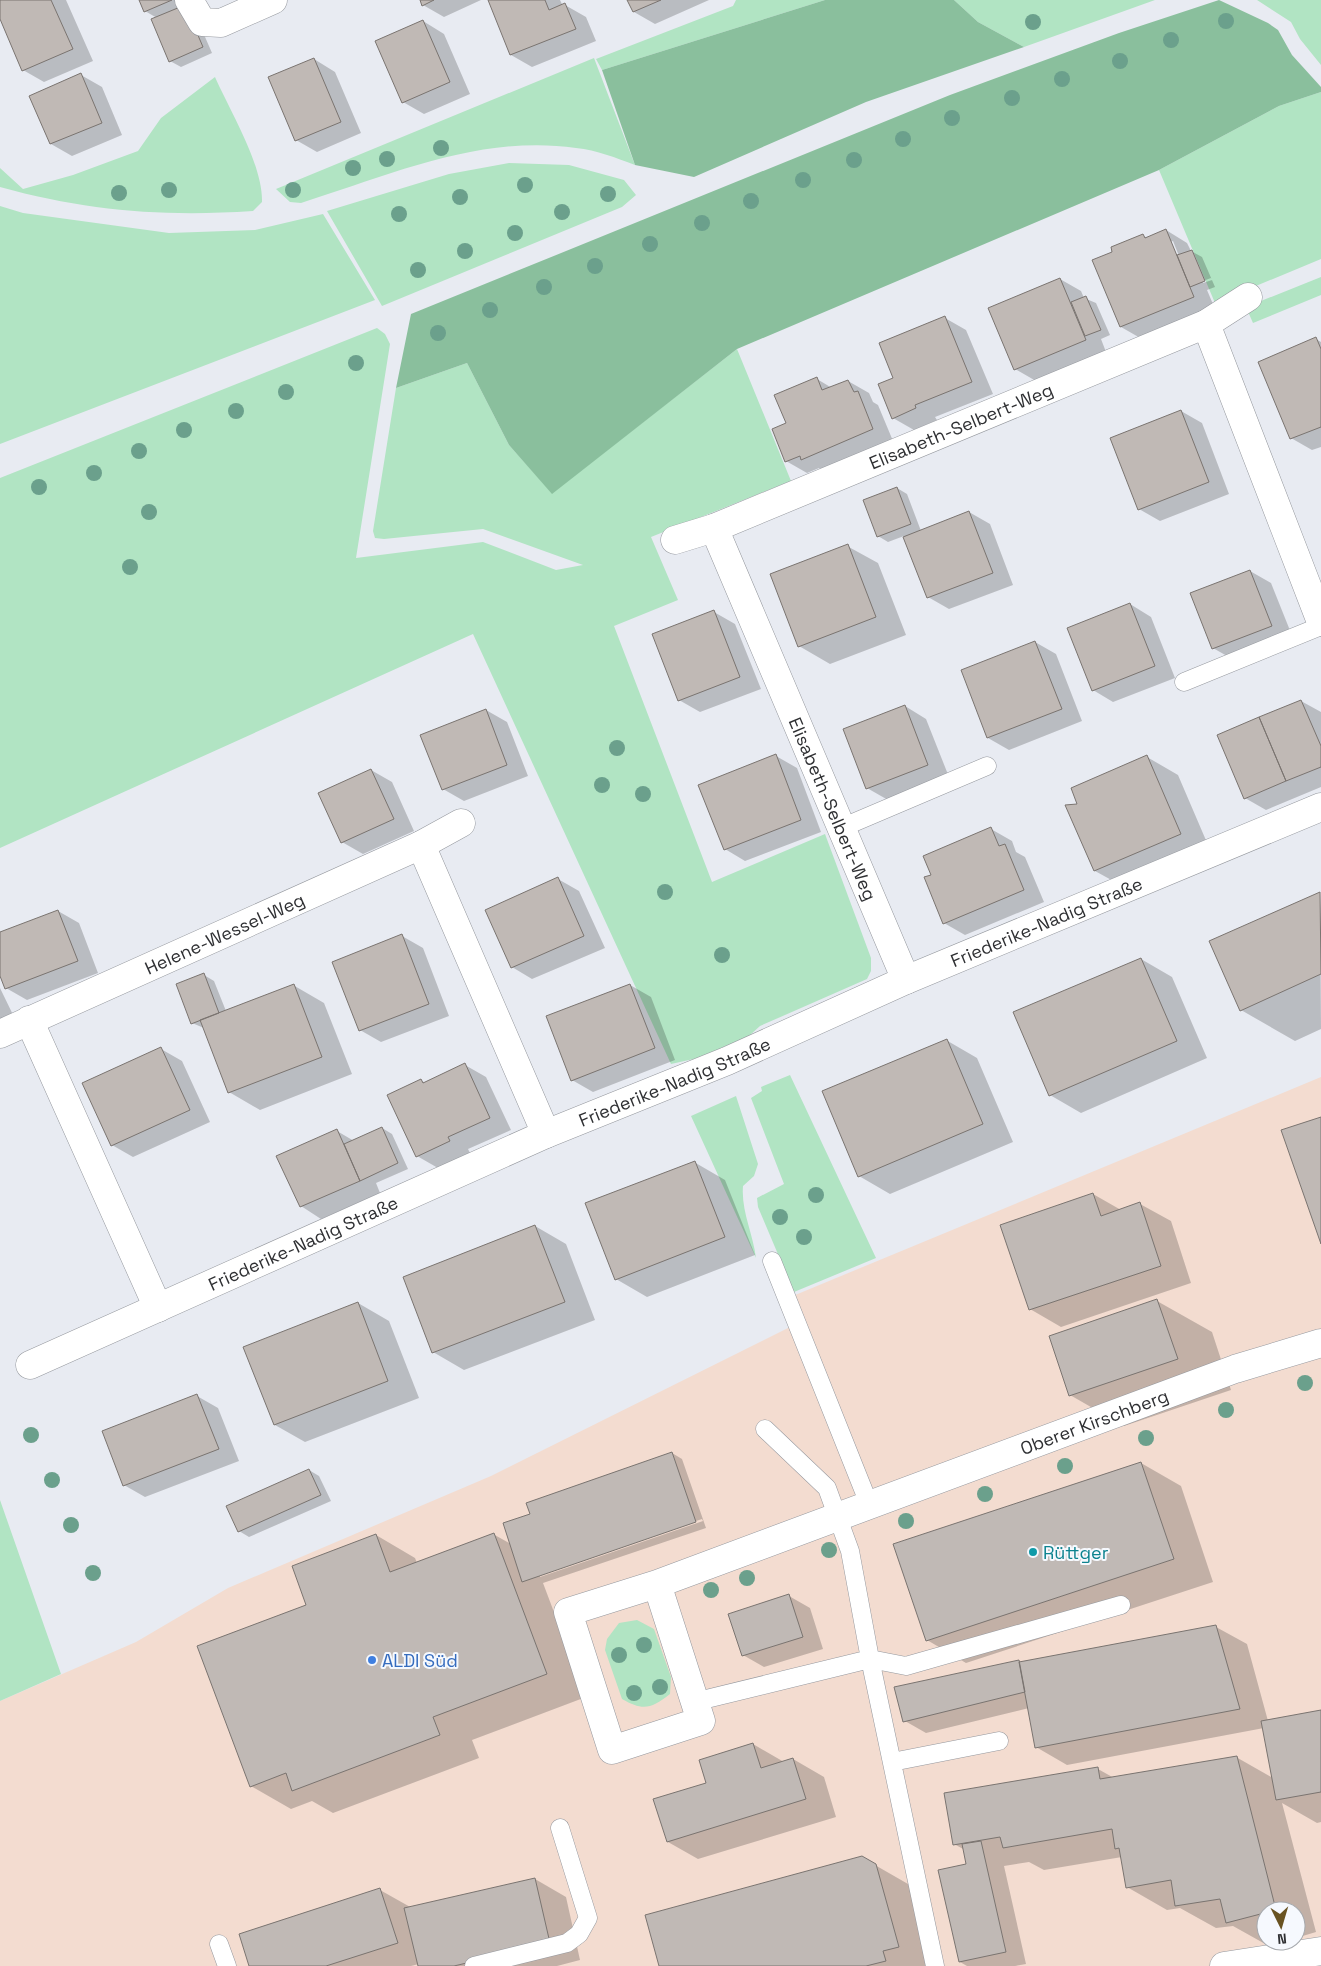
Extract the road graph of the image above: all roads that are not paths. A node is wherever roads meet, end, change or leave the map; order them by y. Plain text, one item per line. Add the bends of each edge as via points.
1 (189, 0) edge
2 (262, 2) edge
3 (1248, 297) dead end
4 (1206, 324) junction
5 (714, 528) junction
6 (675, 540) dead end
7 (1321, 624) edge
8 (1184, 682) dead end
9 (987, 766) dead end
10 (1321, 807) edge
11 (461, 823) dead end
12 (841, 828) junction
13 (421, 845) junction
14 (906, 980) junction
15 (29, 1020) junction
16 (0, 1034) edge
17 (546, 1134) junction
18 (772, 1261) dead end
19 (158, 1308) junction
20 (1321, 1343) edge
21 (30, 1364) dead end
22 (765, 1429) dead end
23 (869, 1504) junction
24 (838, 1516) junction
25 (657, 1584) junction
26 (1121, 1604) dead end
27 (870, 1659) junction
28 (694, 1702) junction
29 (999, 1741) dead end
30 (892, 1762) junction
31 (560, 1828) dead end
32 (218, 1944) dead end
33 (1321, 1951) edge
34 (227, 1966) edge
35 (474, 1966) edge
36 (936, 1966) edge
37 (1224, 1966) edge

1 - 2 street via 202,22 221,23
3 - 4 street, Elisabeth-Selbert-Weg
4 - 5 street, Elisabeth-Selbert-Weg
4 - 7 street
5 - 6 street, Elisabeth-Selbert-Weg
5 - 12 street, Elisabeth-Selbert-Weg
7 - 8 lane
9 - 12 lane
10 - 14 street, Friederike-Nadig Straße
11 - 13 street, Helene-Wessel-Weg
12 - 14 street, Elisabeth-Selbert-Weg
13 - 15 street, Helene-Wessel-Weg
13 - 17 street
14 - 17 street, Friederike-Nadig Straße via 727,1061
15 - 16 street, Helene-Wessel-Weg
15 - 19 street
17 - 19 street, Friederike-Nadig Straße
18 - 23 lane
19 - 21 street, Friederike-Nadig Straße
20 - 23 street, Oberer Kirschberg via 1235,1369
22 - 24 lane via 827,1488
23 - 24 street, Oberer Kirschberg
24 - 25 street, Oberer Kirschberg
24 - 27 lane via 850,1551
25 - 28 street, Oberer Kirschberg
25 - 28 street, Oberer Kirschberg via 568,1612 612,1750 701,1721
26 - 27 lane via 906,1666
27 - 28 lane
27 - 30 lane
29 - 30 lane
30 - 36 lane
31 - 35 lane via 588,1918 579,1934 567,1944
32 - 34 lane
33 - 37 street

